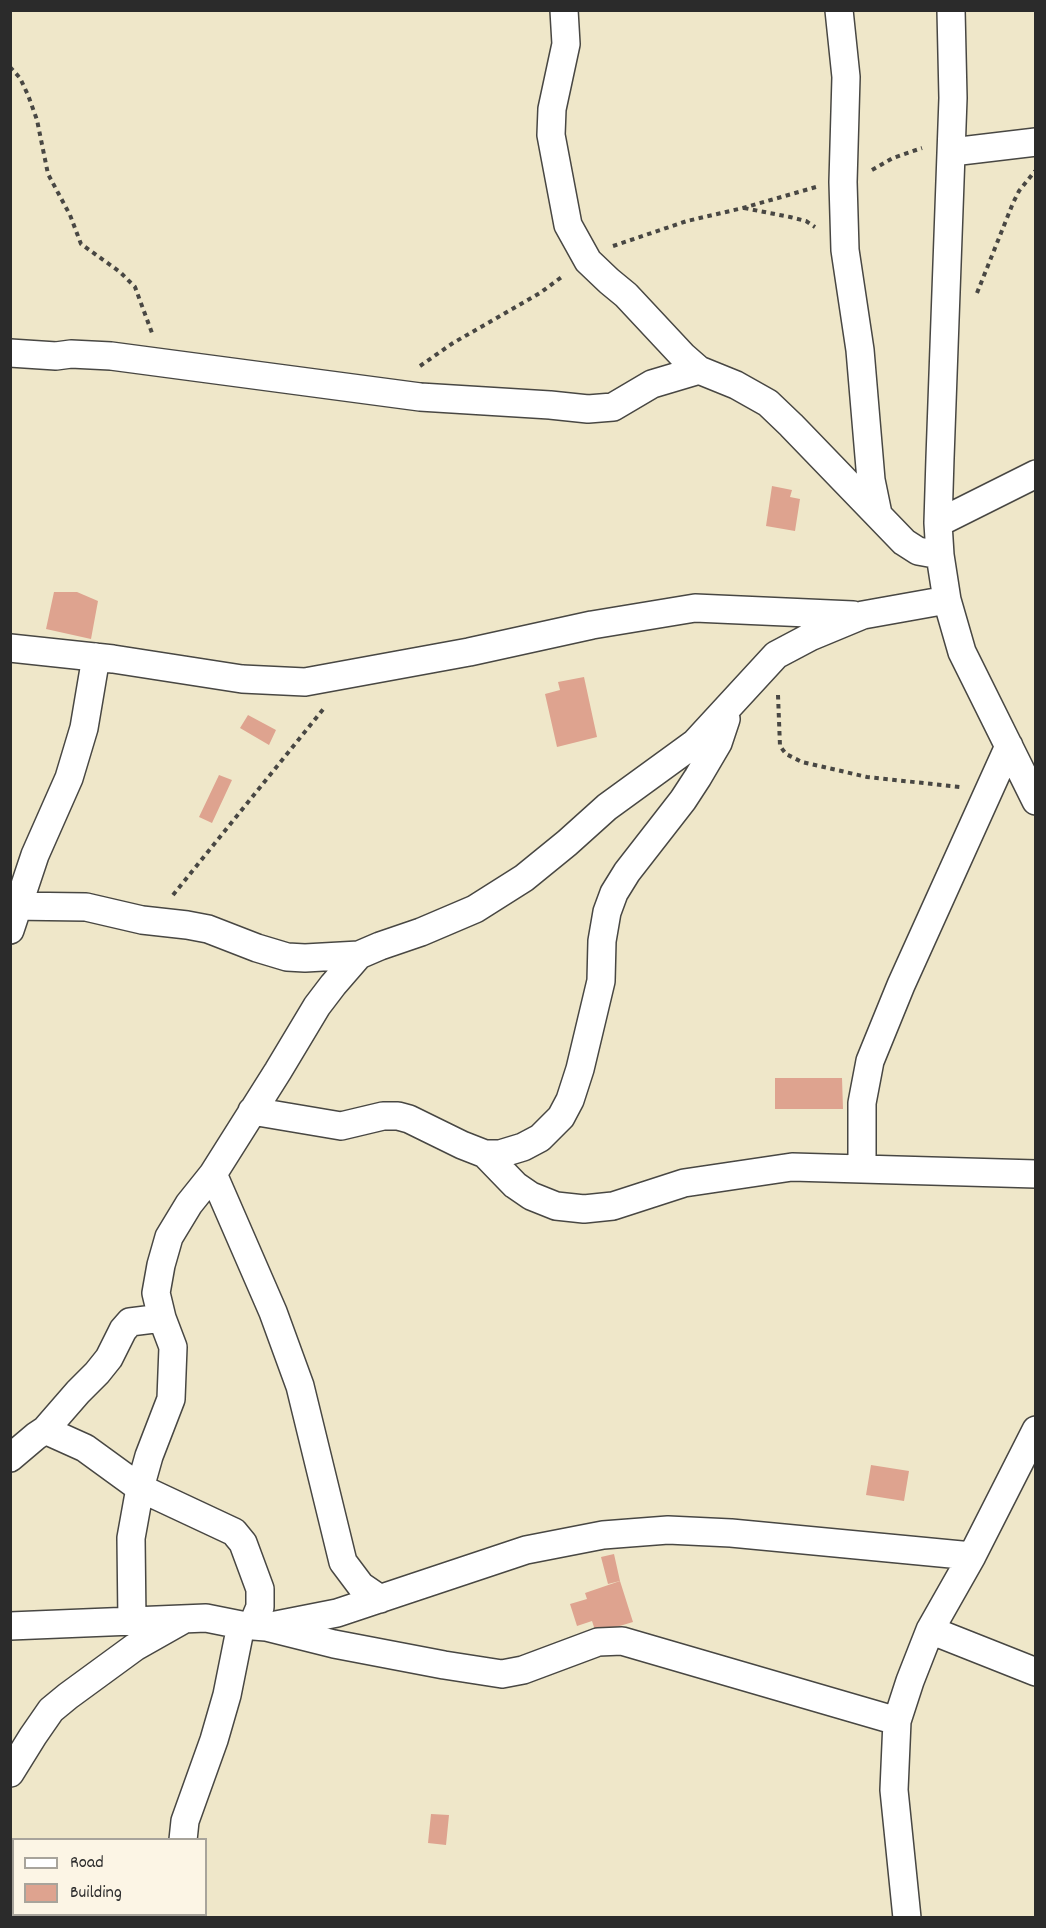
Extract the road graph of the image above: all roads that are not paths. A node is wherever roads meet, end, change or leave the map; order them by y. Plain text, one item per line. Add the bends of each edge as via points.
1 (564, 10) edge
2 (839, 10) edge
3 (951, 10) edge
4 (1035, 142) edge
5 (952, 145) junction
6 (10, 353) edge
7 (699, 370) junction
8 (1035, 474) edge
9 (878, 514) junction
10 (938, 523) junction
11 (940, 555) junction
12 (947, 600) junction
13 (863, 615) junction
14 (10, 648) edge
15 (96, 657) junction
16 (732, 704) junction
17 (1010, 746) junction
18 (1035, 799) edge
19 (13, 914) edge
20 (359, 955) junction
21 (252, 1111) junction
22 (485, 1154) junction
23 (862, 1169) junction
24 (213, 1174) junction
25 (1035, 1174) edge
26 (162, 1318) junction
27 (1035, 1430) edge
28 (40, 1433) junction
29 (10, 1446) edge
30 (10, 1458) edge
31 (140, 1488) junction
32 (972, 1556) junction
33 (380, 1599) junction
34 (185, 1619) junction
35 (132, 1622) junction
36 (10, 1626) edge
37 (253, 1626) junction
38 (930, 1630) junction
39 (1035, 1672) edge
40 (897, 1721) junction
41 (10, 1773) edge
42 (183, 1838) edge
43 (907, 1917) edge

1 - 7 street via 566,44 552,109 551,135 568,225 588,261
2 - 9 street via 846,77 844,250 860,350 871,480
3 - 5 street
4 - 5 street
5 - 10 street
6 - 7 street via 111,356 420,397 588,409 613,407 652,384
7 - 9 street via 768,403
8 - 10 street
9 - 11 street via 904,542 918,551
10 - 11 street
11 - 12 street
12 - 13 street
12 - 17 street via 962,652
13 - 15 street via 695,608 305,682 242,679
13 - 16 street via 776,656
14 - 15 street
15 - 19 street via 84,728 69,778
16 - 20 street via 695,743 607,807 524,878 475,909
16 - 22 street via 718,743 698,777 627,872 606,912 601,981 580,1069 561,1117 540,1138 523,1147 500,1155
17 - 18 street
17 - 23 street via 870,1061 862,1102
19 - 20 street via 86,908 208,929 287,957
20 - 21 street via 317,1006
21 - 22 street via 341,1126 398,1116
21 - 24 street
22 - 23 street via 514,1185 531,1196 556,1206 584,1209 613,1206 684,1183 792,1167
23 - 25 street
24 - 26 street via 169,1237 156,1293
24 - 33 street via 273,1312 300,1386 343,1562 361,1586
26 - 28 street via 130,1322 109,1358
26 - 31 street via 173,1347 171,1398
27 - 32 street
28 - 29 street
28 - 30 street
28 - 31 street via 85,1448
31 - 35 street via 131,1538
31 - 37 street via 234,1532 243,1543 260,1589 260,1607
32 - 33 street via 668,1530 603,1535 526,1550
32 - 38 street
33 - 37 street via 337,1612
34 - 35 street
34 - 37 street via 206,1618
34 - 41 street via 135,1647 51,1710
35 - 36 street
37 - 40 street via 502,1674 598,1642 622,1641
37 - 42 street via 185,1821
38 - 39 street
38 - 40 street
40 - 43 street via 894,1790

